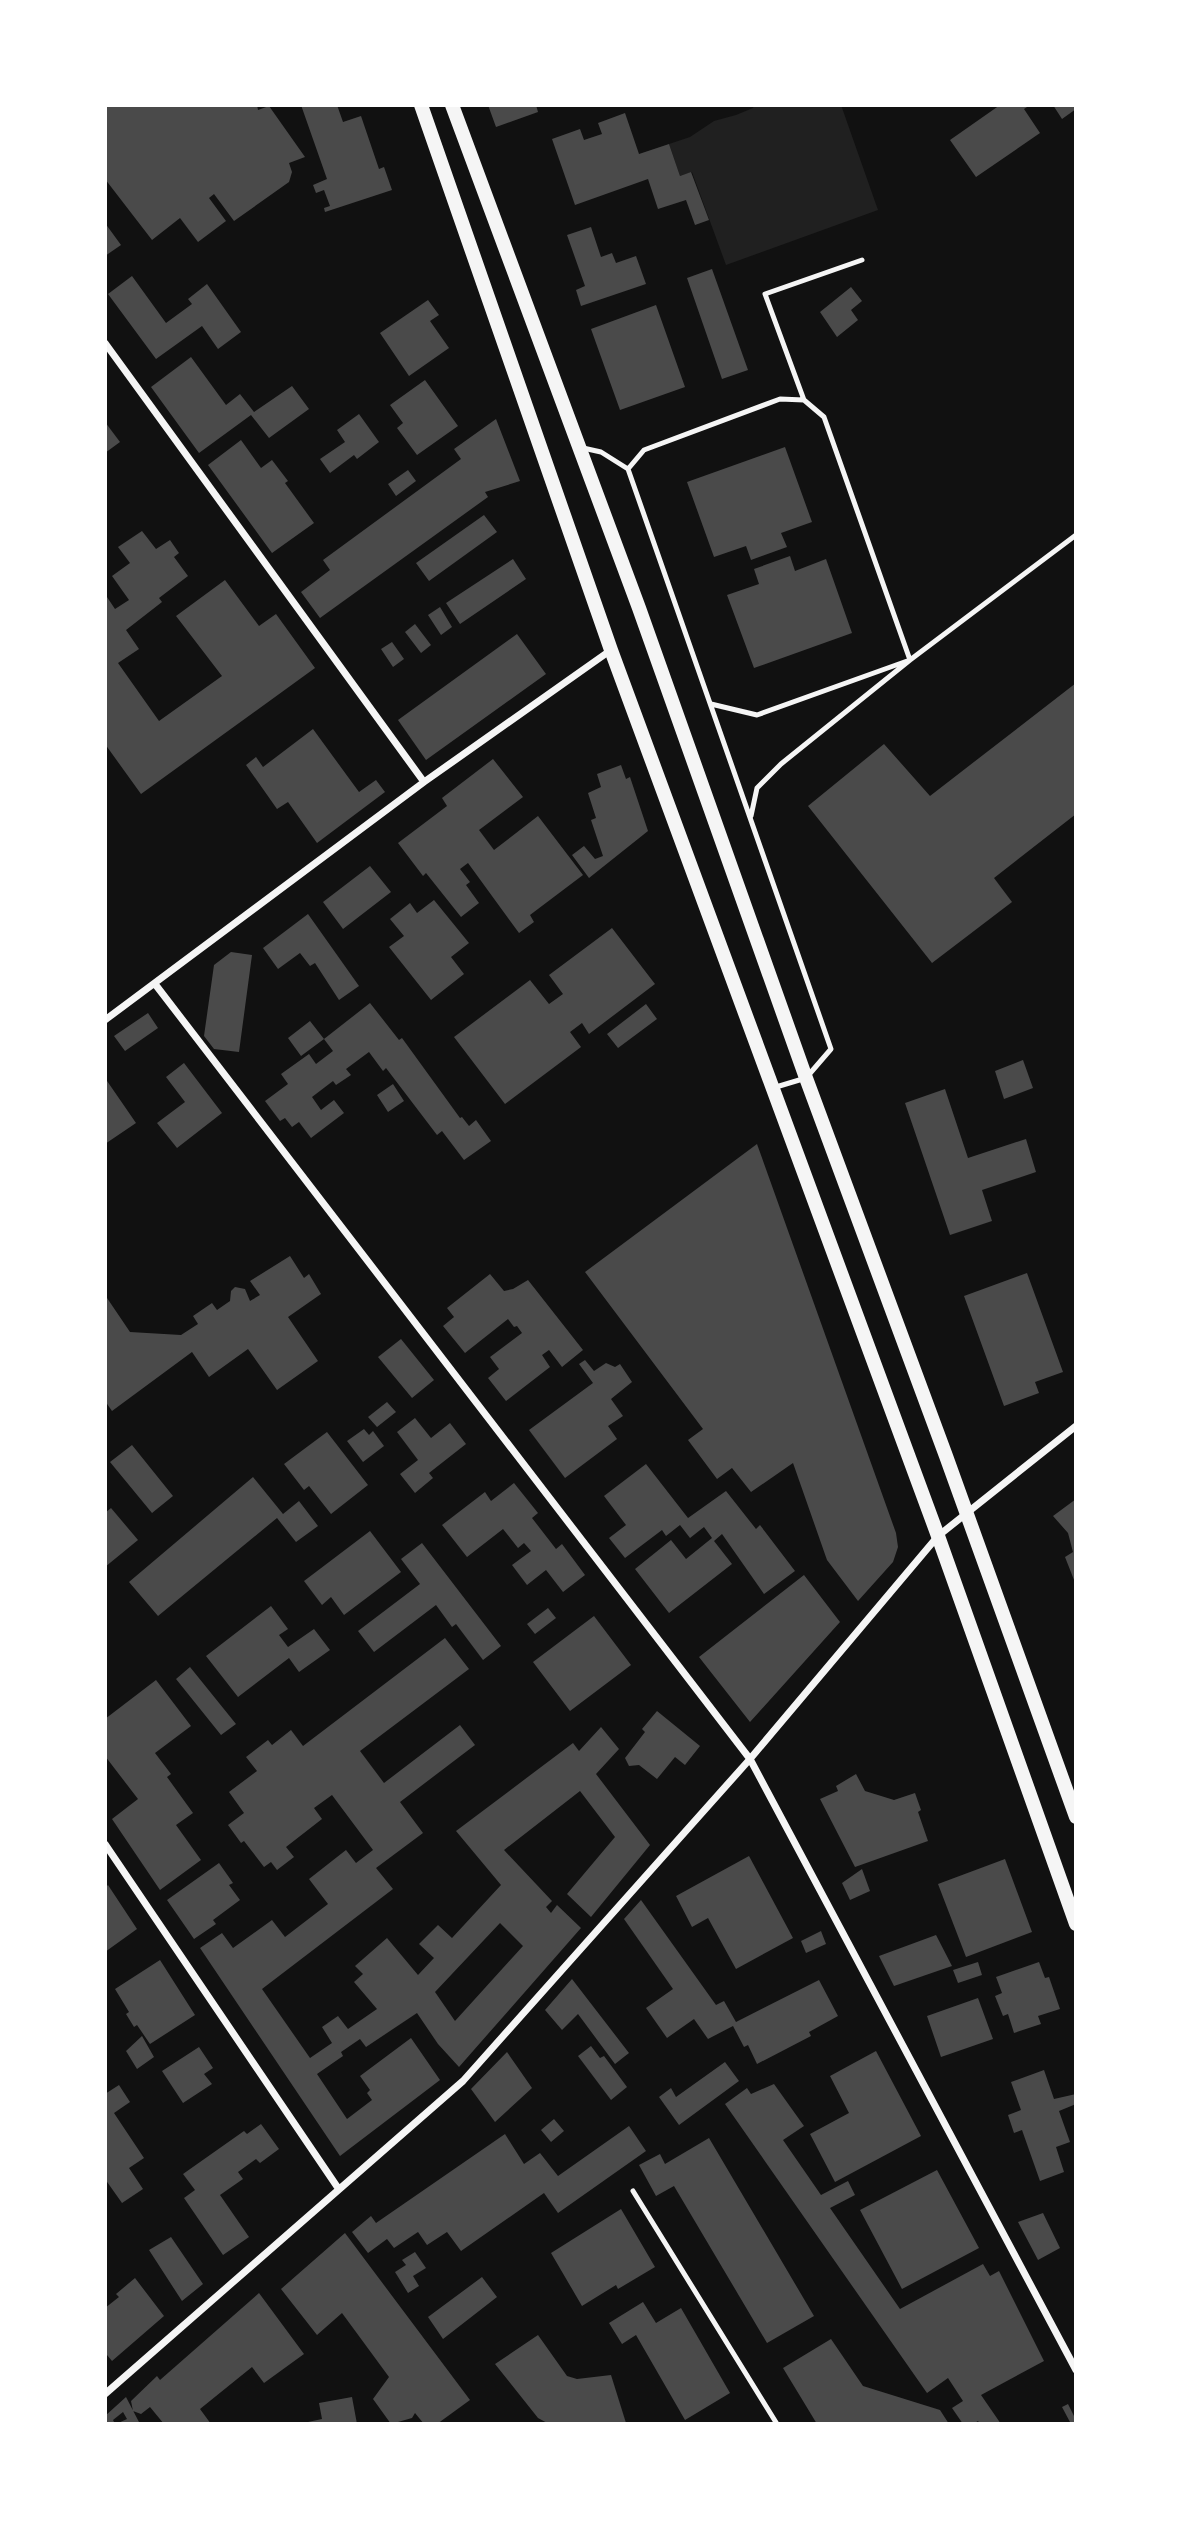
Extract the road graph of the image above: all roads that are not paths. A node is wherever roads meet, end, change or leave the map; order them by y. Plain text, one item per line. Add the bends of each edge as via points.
1 (421, 105) edge
2 (452, 105) edge
3 (862, 260) dead end
4 (105, 343) edge
5 (804, 400) junction
6 (580, 448) junction
7 (628, 469) junction
8 (1076, 535) edge
9 (611, 650) junction
10 (909, 660) junction
11 (711, 704) junction
12 (424, 782) junction
13 (751, 819) junction
14 (155, 984) junction
15 (105, 1020) edge
16 (806, 1079) junction
17 (773, 1088) junction
18 (1076, 1426) edge
19 (966, 1512) junction
20 (937, 1536) junction
21 (750, 1759) junction
22 (1076, 1817) edge
23 (105, 1844) edge
24 (1076, 1924) edge
25 (338, 2188) junction
26 (633, 2191) dead end
27 (1076, 2370) edge
28 (105, 2393) edge
29 (777, 2424) edge

1 - 9 main road
2 - 6 main road
3 - 5 lane via 765,294
4 - 12 street
5 - 7 lane via 780,399 644,450
5 - 10 lane via 824,417
6 - 7 lane via 601,452
6 - 16 main road
7 - 11 lane
8 - 10 lane
9 - 12 street
9 - 17 main road
10 - 11 lane via 757,715
10 - 13 lane via 757,788
11 - 13 lane
12 - 14 street
13 - 16 lane via 831,1049
14 - 15 street
14 - 21 street
16 - 17 lane
16 - 19 main road
17 - 20 main road
18 - 19 street
19 - 20 street
19 - 22 main road
20 - 21 street
20 - 24 main road
21 - 25 street via 463,2081
21 - 27 street
23 - 25 street
25 - 28 street
26 - 29 lane

